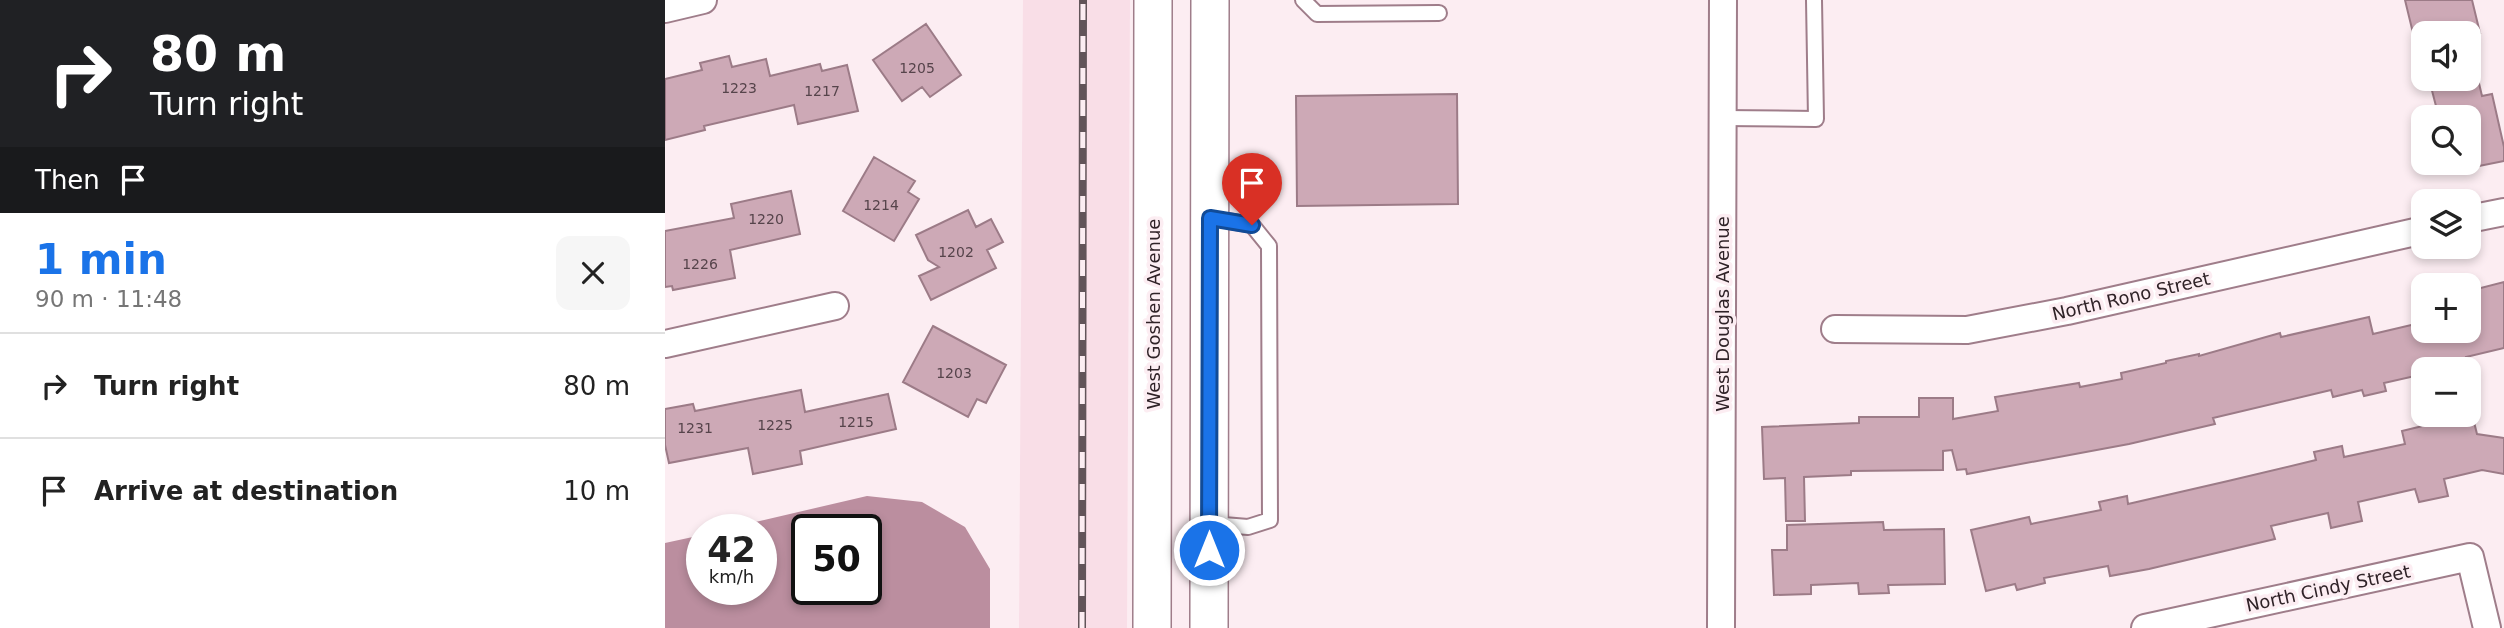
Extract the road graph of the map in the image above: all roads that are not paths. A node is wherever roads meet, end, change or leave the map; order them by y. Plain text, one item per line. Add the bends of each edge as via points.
1 (703, 0) edge
2 (1153, 0) edge
3 (1210, 0) edge
4 (1303, 0) edge
5 (1723, 0) edge
6 (1814, 0) edge
7 (665, 9) edge
8 (1439, 13) dead end
9 (1723, 118) junction
10 (2504, 212) edge
11 (2481, 217) edge
12 (1210, 218) junction
13 (2411, 233) edge
14 (835, 306) dead end
15 (1835, 328) dead end
16 (665, 344) edge
17 (1209, 524) junction
18 (1152, 628) edge
19 (1209, 628) edge
20 (1721, 628) edge
21 (2145, 628) edge
22 (2487, 628) edge

1 - 7 street
2 - 18 main road, West Goshen Avenue
3 - 12 main road
4 - 8 lane via 1317,14
5 - 9 street, West Douglas Avenue
6 - 9 lane via 1816,119
9 - 20 street, West Douglas Avenue
10 - 11 street
12 - 17 main road
12 - 17 lane via 1252,225 1269,246 1270,520 1248,527
13 - 15 street, North Rono Street via 1968,330
14 - 16 street
17 - 19 main road
21 - 22 street, North Cindy Street via 2470,557

